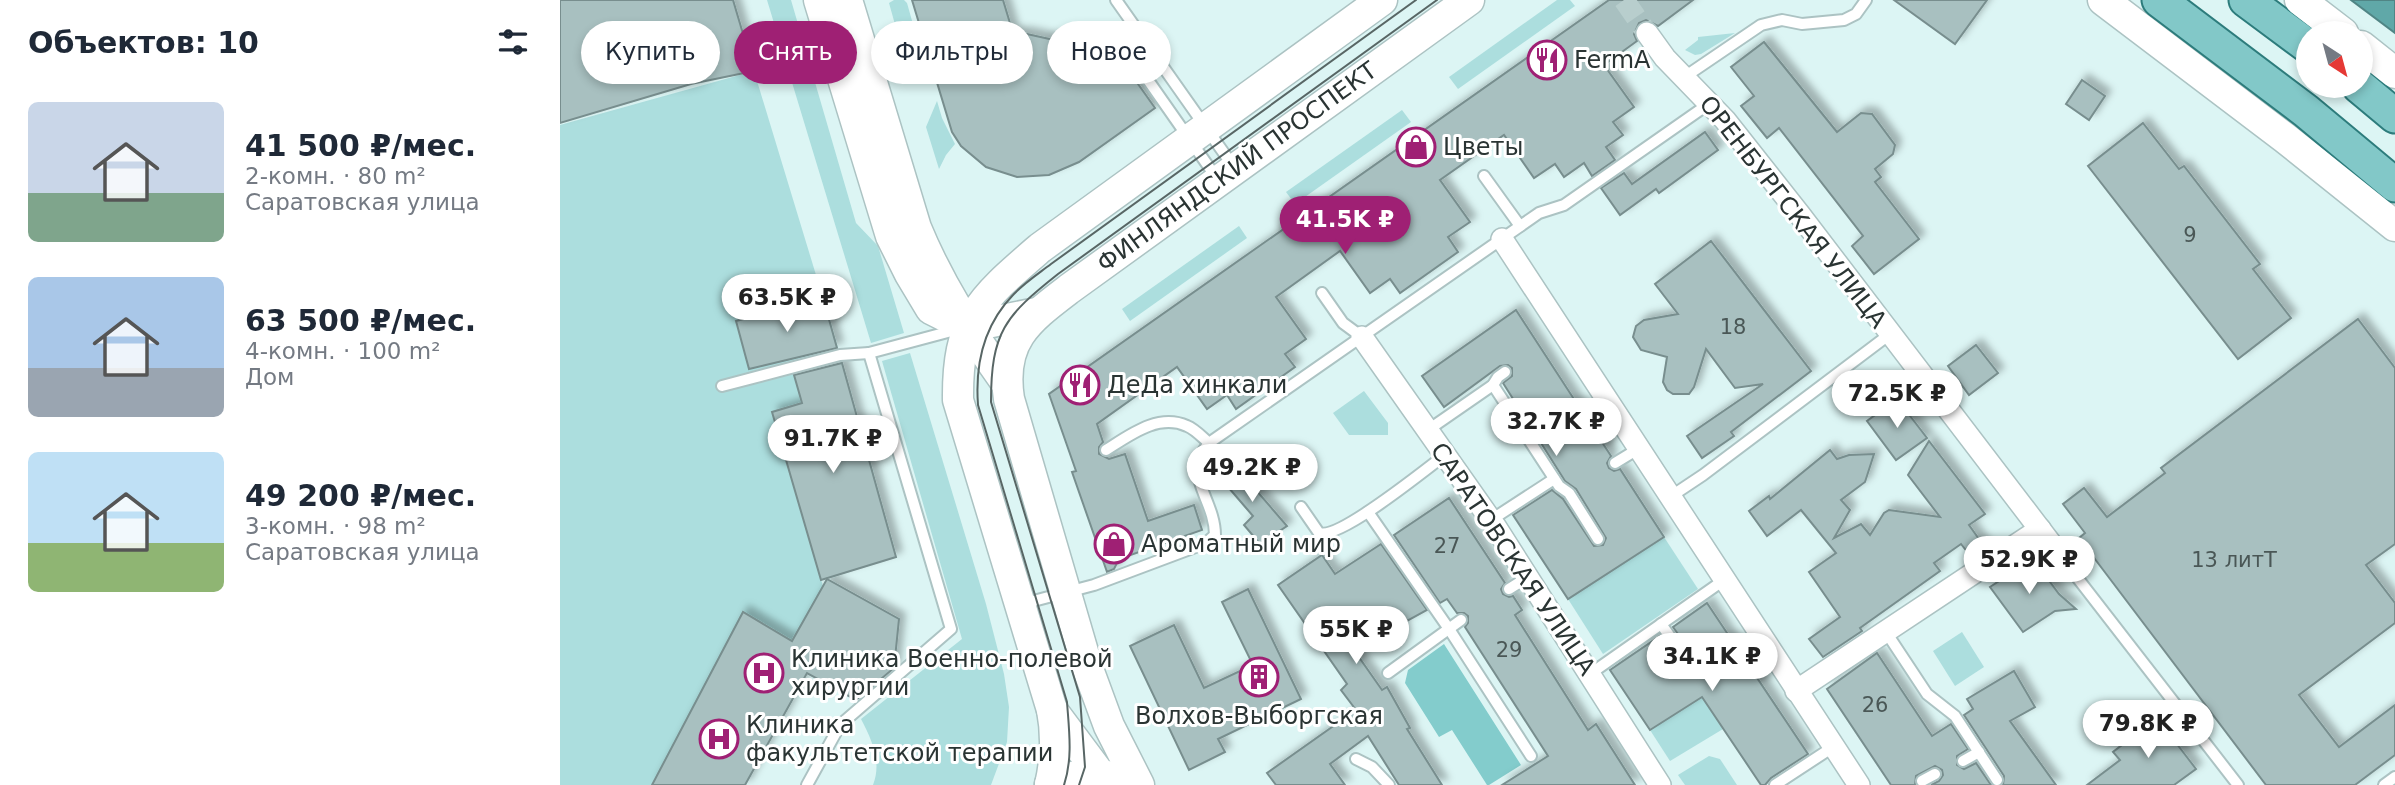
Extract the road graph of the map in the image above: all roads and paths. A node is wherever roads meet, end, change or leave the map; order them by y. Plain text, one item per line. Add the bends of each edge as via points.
1 (819, 0) edge
2 (847, 0) edge
3 (1116, 0) edge
4 (1382, 0) edge
5 (1469, 0) edge
6 (1866, 0) edge
7 (2104, 0) edge
8 (2159, 0) edge
9 (2246, 0) edge
10 (2300, 0) edge
11 (2327, 21) edge
12 (1647, 33) tunnel mouth
13 (2296, 37) edge
14 (2373, 56) edge
15 (2395, 73) edge
16 (1683, 78) junction
17 (1157, 84) edge
18 (2373, 98) edge
19 (1710, 103) junction
20 (2395, 116) edge
21 (1198, 134) junction
22 (1227, 175) junction
23 (1484, 176) dead end
24 (2395, 185) edge
25 (1520, 226) junction
26 (2395, 226) edge
27 (1502, 239) junction
28 (1322, 293) dead end
29 (1037, 313) junction
30 (967, 327) junction
31 (1890, 334) junction
32 (1362, 337) junction
33 (869, 353) junction
34 (1505, 372) dead end
35 (1007, 384) junction
36 (1493, 385) junction
37 (722, 386) dead end
38 (1427, 430) junction
39 (1209, 443) junction
40 (1638, 449) junction
41 (1106, 450) dead end
42 (1445, 455) junction
43 (1615, 463) dead end
44 (1554, 479) junction
45 (1579, 487) dead end
46 (1569, 493) junction
47 (1670, 497) junction
48 (1301, 507) dead end
49 (1368, 512) junction
50 (1491, 520) junction
51 (2040, 529) junction
52 (1598, 538) dead end
53 (2055, 549) joint
54 (1528, 577) junction
55 (1724, 580) junction
56 (1509, 589) dead end
57 (1065, 593) junction
58 (1021, 604) junction
59 (1461, 620) dead end
60 (1661, 624) junction
61 (1449, 629) junction
62 (1886, 632) junction
63 (1688, 662) dead end
64 (1388, 673) dead end
65 (1590, 674) junction
66 (1796, 691) junction
67 (1052, 710) junction
68 (1109, 726) junction
69 (1833, 747) junction
70 (1979, 752) junction
71 (1531, 756) dead end
72 (1356, 760) dead end
73 (1963, 761) dead end
74 (1935, 774) dead end
75 (2395, 777) edge
76 (1997, 780) dead end
77 (1101, 781) edge
78 (1922, 781) dead end
79 (807, 785) edge
80 (1050, 785) edge
81 (1134, 785) edge
82 (1139, 785) edge
83 (1389, 785) edge
84 (1660, 785) edge
85 (1775, 785) edge
86 (1859, 785) edge
87 (2238, 785) edge
88 (2384, 785) edge

1 - 30 main road via 891,236 931,309
2 - 30 main road via 916,228 931,265
3 - 21 lane
4 - 21 main road, ФИНЛЯНДСКИЙ ПРОСПЕКТ
5 - 22 main road, ФИНЛЯНДСКИЙ ПРОСПЕКТ
6 - 16 lane via 1856,14 1844,20 1802,24 1782,20 1761,25
7 - 26 main road
8 - 24 main road
9 - 13 main road
10 - 11 main road
12 - 16 street, ОРЕНБУРГСКАЯ УЛИЦА
14 - 15 main road
16 - 19 street, ОРЕНБУРГСКАЯ УЛИЦА
17 - 21 lane
18 - 20 main road
19 - 25 lane via 1564,205 1539,213
19 - 31 street, ОРЕНБУРГСКАЯ УЛИЦА
21 - 22 lane
21 - 22 lane
21 - 30 main road, ФИНЛЯНДСКИЙ ПРОСПЕКТ via 1040,248 993,288
22 - 29 main road, ФИНЛЯНДСКИЙ ПРОСПЕКТ
23 - 25 lane
25 - 27 lane
27 - 32 lane
27 - 40 street
28 - 32 lane via 1343,323
29 - 30 main road
29 - 35 main road, ФИНЛЯНДСКИЙ ПРОСПЕКТ via 1015,345
30 - 33 lane
30 - 35 main road
30 - 58 main road via 958,401
31 - 47 lane
31 - 51 street, ОРЕНБУРГСКАЯ УЛИЦА
32 - 38 street, САРАТОВСКАЯ УЛИЦА
32 - 39 lane
33 - 37 lane via 840,355
33 - 79 lane via 951,629 840,725
34 - 36 lane
35 - 57 main road
36 - 38 lane
36 - 44 lane
38 - 42 street, САРАТОВСКАЯ УЛИЦА
39 - 41 lane via 1188,426 1164,421 1136,430
39 - 57 lane via 1197,468 1215,535 1206,543
40 - 43 lane
40 - 47 street
42 - 49 lane
42 - 50 street, САРАТОВСКАЯ УЛИЦА
44 - 46 lane
44 - 50 lane
45 - 46 lane
46 - 52 lane
47 - 55 street
48 - 49 lane via 1322,535
49 - 61 lane
50 - 54 street, САРАТОВСКАЯ УЛИЦА
51 - 53 street, ОРЕНБУРГСКАЯ УЛИЦА
51 - 62 street
53 - 87 lane, ОРЕНБУРГСКАЯ УЛИЦА
54 - 56 lane
54 - 65 street, САРАТОВСКАЯ УЛИЦА
55 - 60 lane
55 - 66 street
57 - 58 lane
57 - 68 main road
58 - 67 main road
59 - 61 lane
60 - 63 lane
60 - 65 lane
61 - 64 lane
61 - 71 lane
62 - 66 street
62 - 70 lane via 1927,694 1955,716
65 - 84 street, САРАТОВСКАЯ УЛИЦА
66 - 69 street
67 - 77 main road
67 - 80 main road via 1056,756
68 - 77 main road
68 - 82 main road
69 - 85 lane
69 - 86 street
70 - 73 lane
70 - 76 lane
72 - 83 lane via 1372,767
74 - 78 lane
75 - 88 lane
77 - 80 main road via 1078,775
77 - 81 main road

